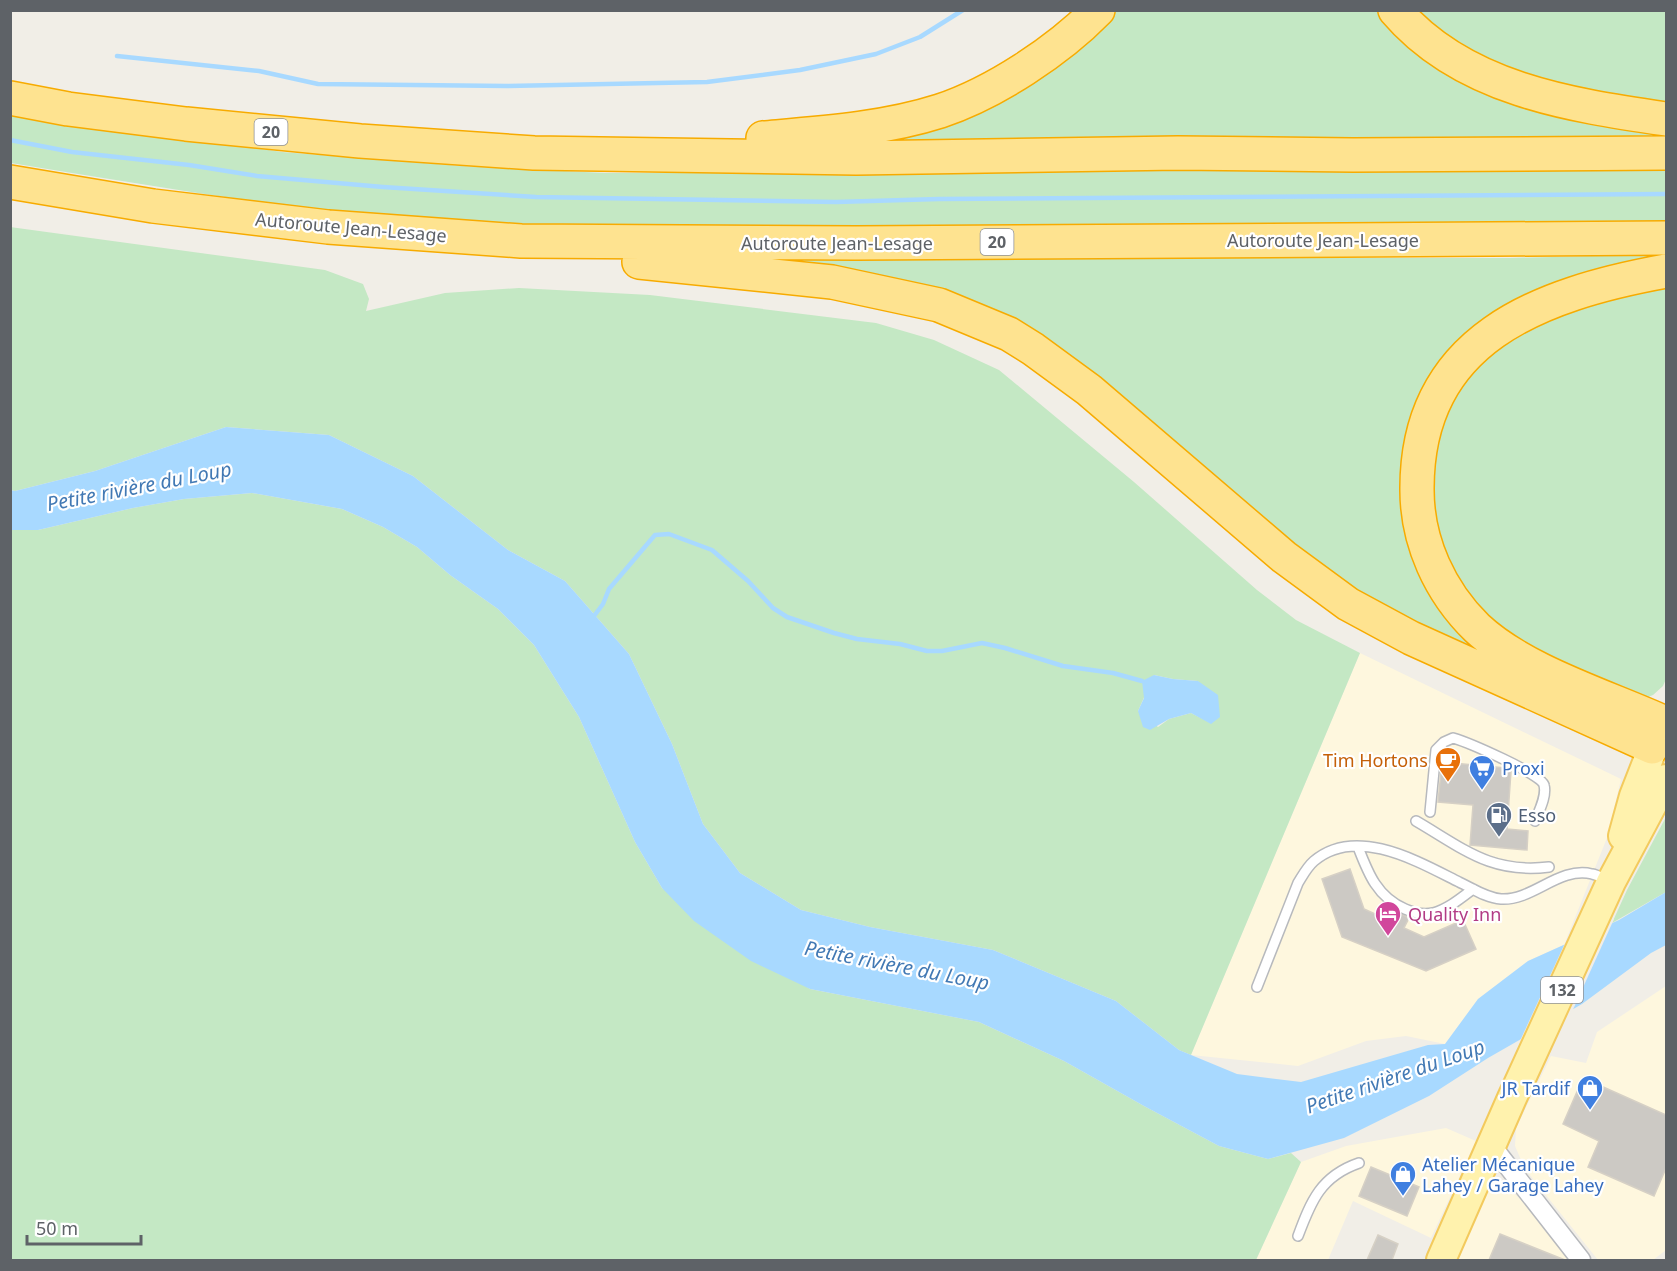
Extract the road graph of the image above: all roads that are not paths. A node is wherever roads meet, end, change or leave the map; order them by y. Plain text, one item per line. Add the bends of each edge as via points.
1 (1098, 10) edge
2 (1395, 10) edge
3 (10, 98) edge
4 (1666, 119) edge
5 (534, 153) junction
6 (1666, 153) edge
7 (10, 182) edge
8 (328, 227) junction
9 (1666, 238) edge
10 (1666, 271) edge
11 (1663, 732) edge
12 (1666, 779) edge
13 (1430, 813) dead end
14 (1416, 821) dead end
15 (1535, 821) dead end
16 (1358, 847) junction
17 (1549, 867) dead end
18 (1611, 882) junction
19 (1473, 889) junction
20 (1257, 987) dead end
21 (1492, 1146) junction
22 (1359, 1163) dead end
23 (1298, 1236) dead end
24 (1442, 1260) edge
25 (1581, 1260) edge

1 - 5 highway via 1057,46 1017,73 976,96 901,121 740,141
2 - 4 highway via 1427,42 1517,89
3 - 5 highway, 20 via 186,124
5 - 6 highway, 20 via 856,158 1178,153
7 - 8 highway, Autoroute Jean-Lesage / 20 via 153,206
8 - 9 highway, Autoroute Jean-Lesage / 20 via 521,241 707,243
8 - 11 highway via 452,245 832,282 904,296 961,313 1009,334 1089,390 1284,557 1348,604 1443,654
10 - 11 highway via 1572,293 1516,318 1476,346 1447,379 1428,412 1417,456 1417,502 1428,552 1447,592 1478,629 1515,656
11 - 18 main road, 132 via 1634,796
12 - 18 main road, 132
13 - 15 lane via 1436,750 1453,738 1542,780 1544,796
14 - 17 lane via 1493,864 1515,869
16 - 19 lane via 1411,857
16 - 19 lane via 1377,888 1396,905 1414,913 1445,908
16 - 20 lane via 1327,853 1308,867
18 - 19 lane via 1592,874 1574,873 1520,896 1502,899
18 - 21 main road, 132
21 - 24 main road, 132
21 - 25 street
22 - 23 lane via 1337,1173 1319,1190

